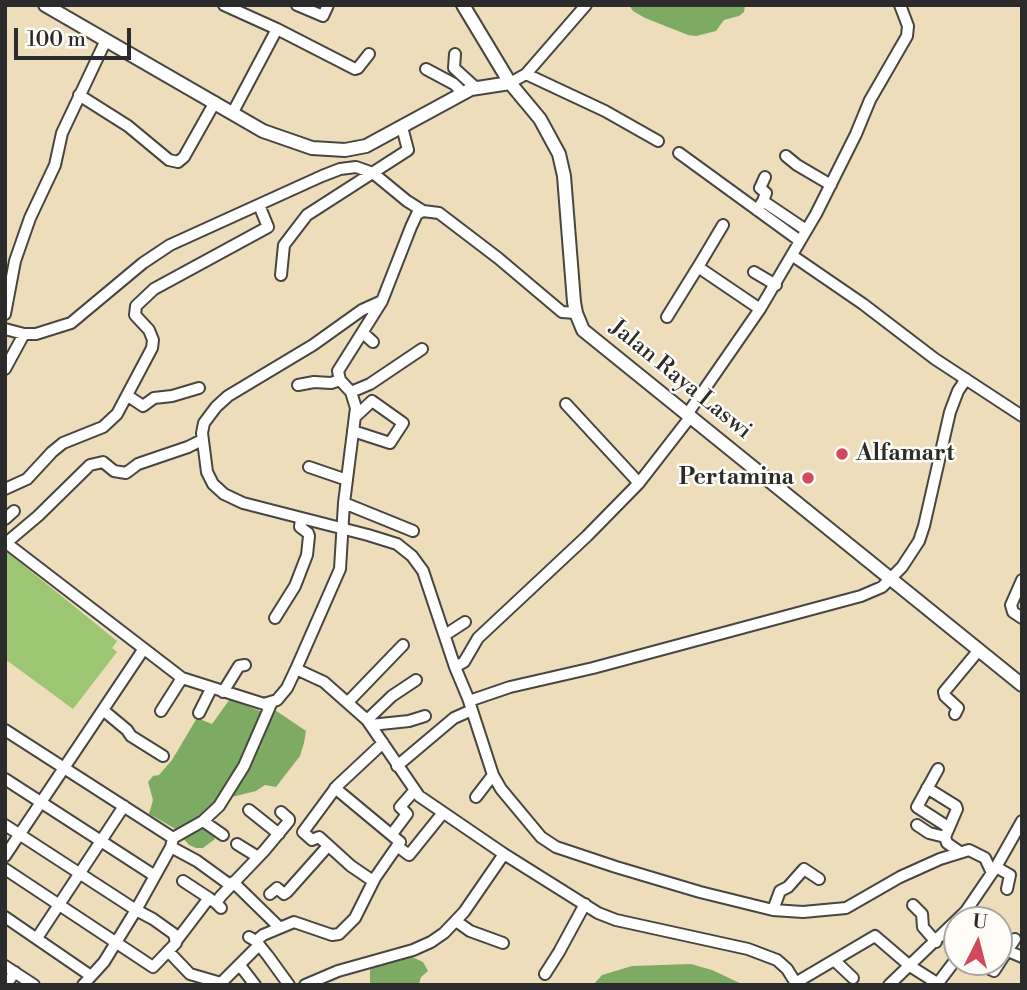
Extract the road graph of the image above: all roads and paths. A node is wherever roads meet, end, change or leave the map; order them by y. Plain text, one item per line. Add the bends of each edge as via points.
1 (45, 5) edge
2 (224, 5) edge
3 (297, 5) edge
4 (328, 5) edge
5 (463, 5) edge
6 (586, 5) edge
7 (900, 5) edge
8 (277, 29) junction
9 (106, 40) junction
10 (369, 54) dead end
11 (454, 54) dead end
12 (426, 69) dead end
13 (526, 74) junction
14 (510, 83) junction
15 (476, 88) junction
16 (463, 93) junction
17 (79, 95) junction
18 (215, 102) junction
19 (233, 113) junction
20 (402, 127) junction
21 (658, 141) dead end
22 (679, 153) dead end
23 (786, 156) dead end
24 (373, 173) junction
25 (765, 177) dead end
26 (831, 184) junction
27 (259, 205) junction
28 (760, 205) junction
29 (423, 211) junction
30 (723, 225) dead end
31 (268, 227) junction
32 (806, 230) junction
33 (289, 238) junction
34 (800, 241) junction
35 (793, 256) junction
36 (698, 267) junction
37 (754, 272) dead end
38 (281, 275) dead end
39 (776, 285) junction
40 (382, 301) junction
41 (760, 309) junction
42 (568, 312) junction
43 (5, 314) edge
44 (667, 317) dead end
45 (5, 328) edge
46 (363, 333) junction
47 (24, 334) junction
48 (373, 342) dead end
49 (422, 349) dead end
50 (5, 369) edge
51 (966, 379) junction
52 (340, 380) junction
53 (298, 385) dead end
54 (200, 388) dead end
55 (351, 392) junction
56 (128, 396) junction
57 (566, 404) dead end
58 (355, 416) junction
59 (691, 416) junction
60 (1022, 416) edge
61 (353, 431) junction
62 (202, 440) junction
63 (309, 467) dead end
64 (347, 480) junction
65 (641, 482) junction
66 (5, 489) edge
67 (344, 503) junction
68 (301, 518) junction
69 (413, 531) dead end
70 (343, 535) junction
71 (6, 543) edge
72 (891, 579) junction
73 (1022, 580) edge
74 (275, 618) dead end
75 (1022, 618) edge
76 (465, 622) dead end
77 (445, 635) junction
78 (403, 645) dead end
79 (143, 650) junction
80 (979, 650) junction
81 (245, 665) dead end
82 (455, 667) junction
83 (296, 669) junction
84 (182, 678) junction
85 (416, 680) dead end
86 (1022, 685) edge
87 (211, 689) junction
88 (223, 692) junction
89 (349, 701) junction
90 (271, 704) junction
91 (471, 705) junction
92 (103, 710) junction
93 (161, 711) dead end
94 (199, 713) dead end
95 (955, 714) dead end
96 (425, 716) dead end
97 (371, 725) junction
98 (5, 730) edge
99 (383, 743) junction
100 (163, 757) dead end
101 (397, 766) junction
102 (64, 768) junction
103 (938, 769) dead end
104 (493, 775) junction
105 (5, 779) edge
106 (335, 788) junction
107 (927, 788) junction
108 (414, 791) junction
109 (476, 797) dead end
110 (42, 803) junction
111 (124, 806) junction
112 (249, 810) dead end
113 (281, 812) dead end
114 (442, 814) junction
115 (203, 821) junction
116 (1022, 821) edge
117 (5, 825) edge
118 (917, 825) dead end
119 (946, 832) junction
120 (20, 834) junction
121 (279, 834) junction
122 (392, 834) junction
123 (223, 835) dead end
124 (101, 842) junction
125 (172, 842) junction
126 (237, 844) dead end
127 (328, 846) junction
128 (397, 846) junction
129 (960, 852) junction
130 (504, 854) junction
131 (5, 856) edge
132 (258, 857) junction
133 (5, 869) edge
134 (994, 870) junction
135 (80, 874) junction
136 (155, 876) junction
137 (819, 880) dead end
138 (183, 881) dead end
139 (373, 881) junction
140 (232, 884) junction
141 (1007, 889) dead end
142 (270, 894) dead end
143 (216, 903) junction
144 (59, 904) junction
145 (585, 904) junction
146 (913, 905) dead end
147 (136, 910) junction
148 (773, 910) junction
149 (5, 917) edge
150 (456, 921) junction
151 (279, 928) junction
152 (37, 939) junction
153 (1015, 939) dead end
154 (177, 940) junction
155 (255, 941) junction
156 (116, 942) junction
157 (936, 942) junction
158 (1013, 942) edge
159 (503, 943) dead end
160 (168, 951) junction
161 (835, 961) junction
162 (910, 965) junction
163 (237, 967) junction
164 (10, 969) edge
165 (545, 974) dead end
166 (91, 976) junction
167 (853, 978) dead end
168 (797, 983) edge
169 (220, 984) edge
170 (939, 984) edge
171 (6, 985) edge
172 (34, 985) edge
173 (83, 985) edge
174 (255, 985) edge
175 (289, 985) edge
176 (305, 985) edge
177 (889, 985) edge

1 - 9 main road
2 - 8 street
3 - 4 street via 323,16
5 - 14 main road
6 - 13 street
7 - 26 street via 907,36 870,100
8 - 10 street via 355,69
8 - 19 street
9 - 17 street
9 - 18 main road
11 - 15 street via 454,68
12 - 16 street
13 - 14 street
13 - 21 street
14 - 15 main road
14 - 42 main road via 552,137 561,160
15 - 16 main road
16 - 20 main road
17 - 18 street via 178,162
17 - 43 street via 15,261
18 - 19 main road
19 - 20 main road via 287,141 334,150 366,146
20 - 24 street via 408,150
22 - 28 street
23 - 26 street
24 - 27 street via 359,167 340,169
24 - 29 street
24 - 33 street via 315,208
25 - 28 street via 760,188 766,193
26 - 32 street
27 - 31 street
27 - 47 street via 170,245 71,323
28 - 32 street
28 - 34 street
29 - 40 street via 411,227
29 - 42 street via 439,213
30 - 36 street
31 - 33 street
31 - 56 street via 139,301 135,315 153,340
32 - 34 street
33 - 38 street via 282,250
34 - 35 street
35 - 39 street
35 - 51 street
36 - 41 street
36 - 44 street
37 - 39 street
39 - 41 street
40 - 46 street
40 - 62 street via 228,396 204,423
41 - 59 street
42 - 59 main road, Jalan Raya Laswi via 583,330
45 - 47 street
46 - 48 street
46 - 52 street via 338,371
47 - 50 street
49 - 55 street
51 - 60 street
51 - 72 street via 950,412 919,541
52 - 53 street
52 - 55 street
54 - 56 street via 154,398 143,406
55 - 58 street
56 - 66 street via 103,427 63,443 27,479
57 - 65 street
58 - 61 street
58 - 61 street via 372,401 403,423 390,443
59 - 65 street
59 - 72 main road, Jalan Raya Laswi
61 - 64 street
62 - 68 street via 207,472 224,494
62 - 71 street via 126,473 103,462 90,465
63 - 64 street
64 - 67 street
65 - 82 street via 478,638 464,662
67 - 69 street
67 - 70 street
68 - 70 street
68 - 74 street via 300,527 309,536 307,555
70 - 77 street via 397,544 412,556 423,571
70 - 83 street via 338,576
71 - 79 street
72 - 80 main road, Jalan Raya Laswi
72 - 91 street via 861,596 510,687
73 - 75 street via 1011,605
76 - 77 street
77 - 82 street
78 - 89 street
79 - 84 street
79 - 92 street
80 - 86 main road, Jalan Raya Laswi
80 - 95 street via 944,692 957,706
81 - 88 street via 239,666
82 - 91 street
83 - 89 street
83 - 90 street via 287,688
84 - 87 street
84 - 93 street
85 - 97 street via 393,696
87 - 88 street
87 - 94 street
88 - 90 street
89 - 97 street
90 - 115 street via 244,766 219,806
91 - 101 street
91 - 104 street
92 - 100 street
92 - 102 street
96 - 97 street
97 - 99 street
98 - 102 street
99 - 101 street
99 - 106 street
101 - 108 street
102 - 110 street
102 - 111 street
103 - 107 street
104 - 109 street
104 - 148 street via 541,837 556,847
105 - 110 street
106 - 122 street
106 - 127 street via 303,832 312,840 319,836
107 - 119 street via 917,808
107 - 119 street via 956,806
108 - 114 street
108 - 122 street via 400,807 407,814
110 - 120 street
110 - 124 street
111 - 124 street
111 - 125 street
112 - 121 street
113 - 121 street via 290,820
114 - 128 street via 409,855
114 - 130 street
115 - 123 street
115 - 125 street
116 - 134 street
117 - 120 street
118 - 119 street via 929,833
119 - 129 street via 947,843
120 - 131 street
120 - 135 street
121 - 132 street
122 - 128 street via 400,840
124 - 135 street
124 - 136 street
125 - 136 street
125 - 140 street
126 - 132 street
127 - 139 street
127 - 142 street via 287,892 277,888
128 - 139 street
129 - 134 street via 969,850 985,858
129 - 148 street via 900,877 846,908
130 - 145 street
130 - 150 street
132 - 140 street
133 - 144 street
134 - 141 street via 1010,875
134 - 157 street
135 - 144 street
135 - 147 street
136 - 147 street
137 - 148 street via 804,869 780,891
138 - 143 street
139 - 151 street via 355,918 339,934 294,922
140 - 143 street
140 - 151 street
143 - 154 street
144 - 152 street
144 - 156 street
145 - 165 street
145 - 168 street via 616,920 748,948 777,960
146 - 157 street via 922,914 923,928
147 - 154 street
147 - 156 street
149 - 152 street
150 - 159 street
150 - 176 street via 413,950
151 - 155 street
152 - 166 street
153 - 158 street
154 - 160 street
155 - 163 street
155 - 175 street
156 - 160 street via 153,967
156 - 166 street
157 - 162 street
160 - 169 street via 193,976
161 - 162 street via 875,936
161 - 167 street
161 - 168 street
162 - 170 street
162 - 177 street
163 - 169 street
163 - 174 street via 243,968
164 - 171 street
164 - 172 street
166 - 173 street

